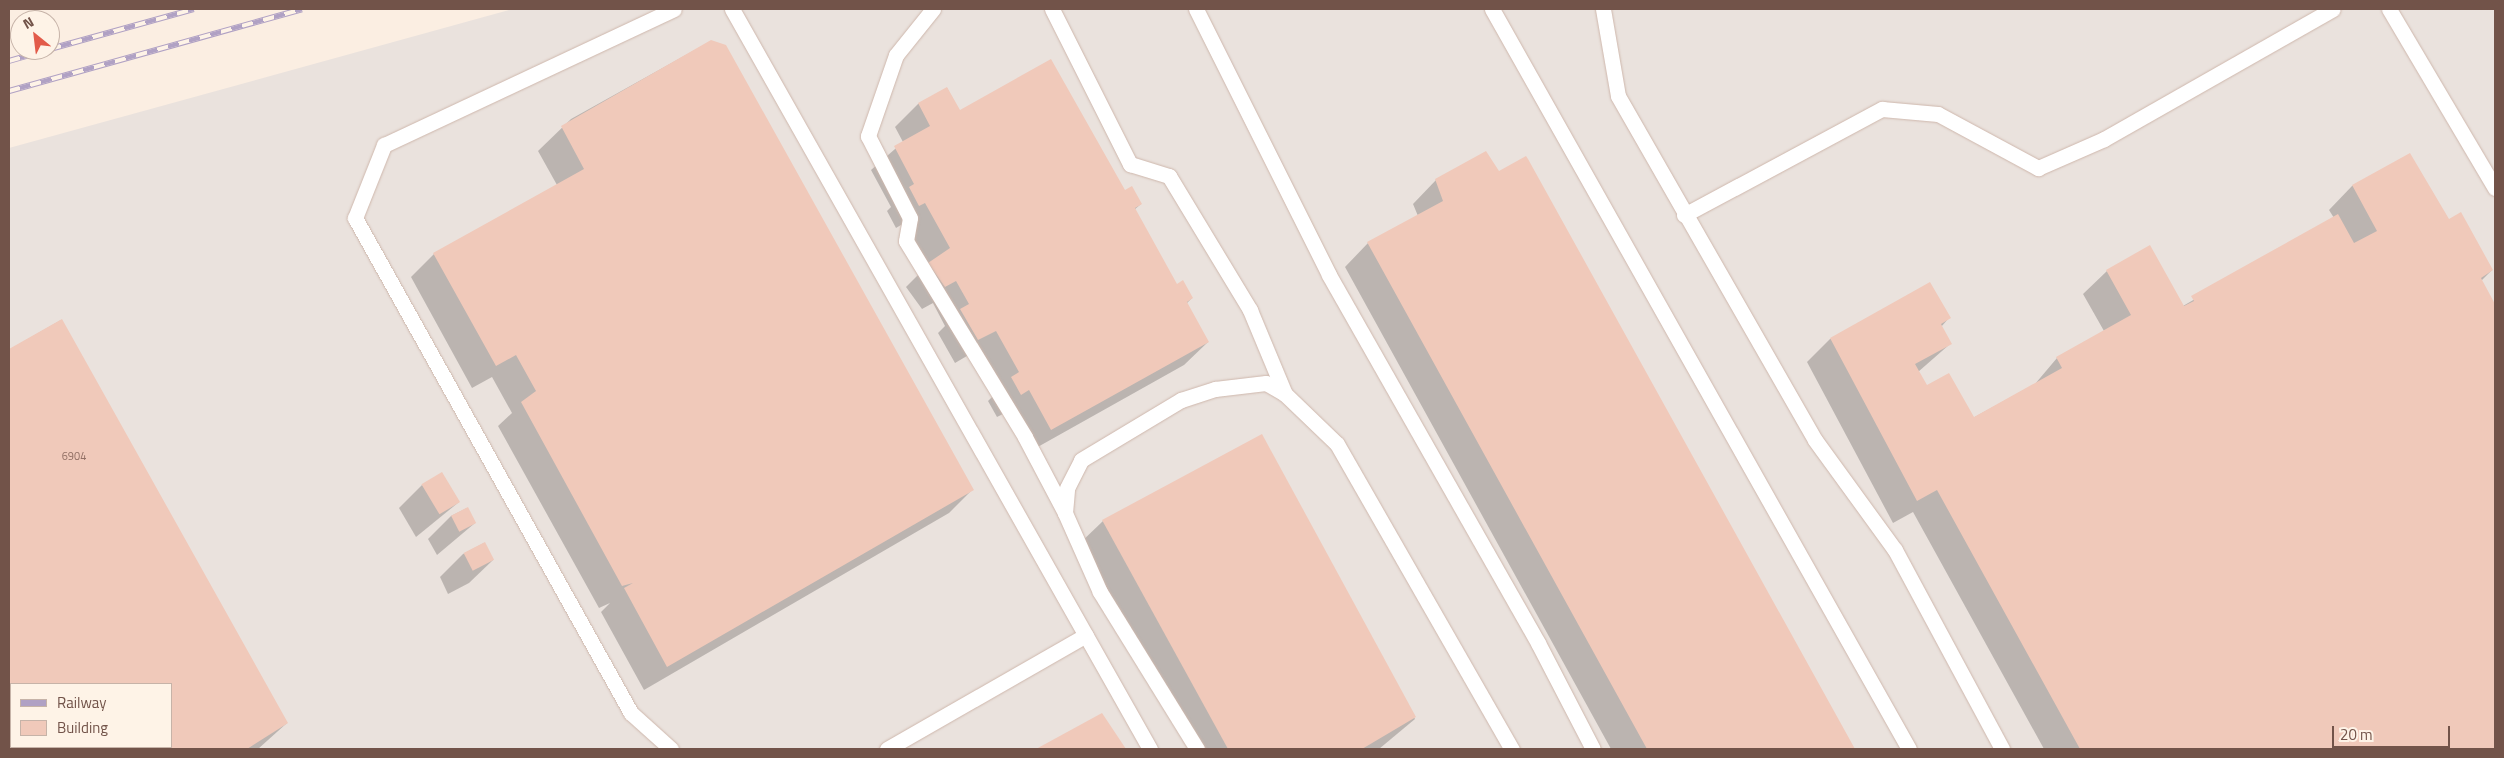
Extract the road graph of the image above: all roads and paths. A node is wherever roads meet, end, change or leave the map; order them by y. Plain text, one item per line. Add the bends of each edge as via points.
1 (674, 9) edge
2 (732, 9) edge
3 (933, 9) edge
4 (1052, 9) edge
5 (1196, 9) edge
6 (1492, 9) edge
7 (1603, 9) edge
8 (2333, 9) edge
9 (2389, 9) edge
10 (2495, 188) edge
11 (1684, 215) junction
12 (1285, 394) junction
13 (1065, 513) junction
14 (1086, 635) junction
15 (671, 749) edge
16 (888, 749) edge
17 (1150, 749) edge
18 (1197, 749) edge
19 (1512, 749) edge
20 (1593, 749) edge
21 (1909, 749) edge
22 (2002, 749) edge

1 - 15 lane via 384,145 355,218 631,713
2 - 14 lane
3 - 13 lane via 896,56 886,96 868,136 910,218 906,241 1025,437
4 - 12 lane via 1130,164 1169,176 1250,310
5 - 20 lane via 1330,275 1427,455 1538,643
6 - 21 lane
7 - 11 lane via 1618,96
8 - 11 lane via 2104,139 2038,168 1938,114 1882,109
9 - 10 lane
11 - 22 lane via 1815,440 1894,550
12 - 13 lane via 1266,383 1215,389 1182,400 1081,460 1067,488
12 - 19 lane via 1337,444
13 - 18 lane via 1100,592
14 - 16 lane
14 - 17 lane

